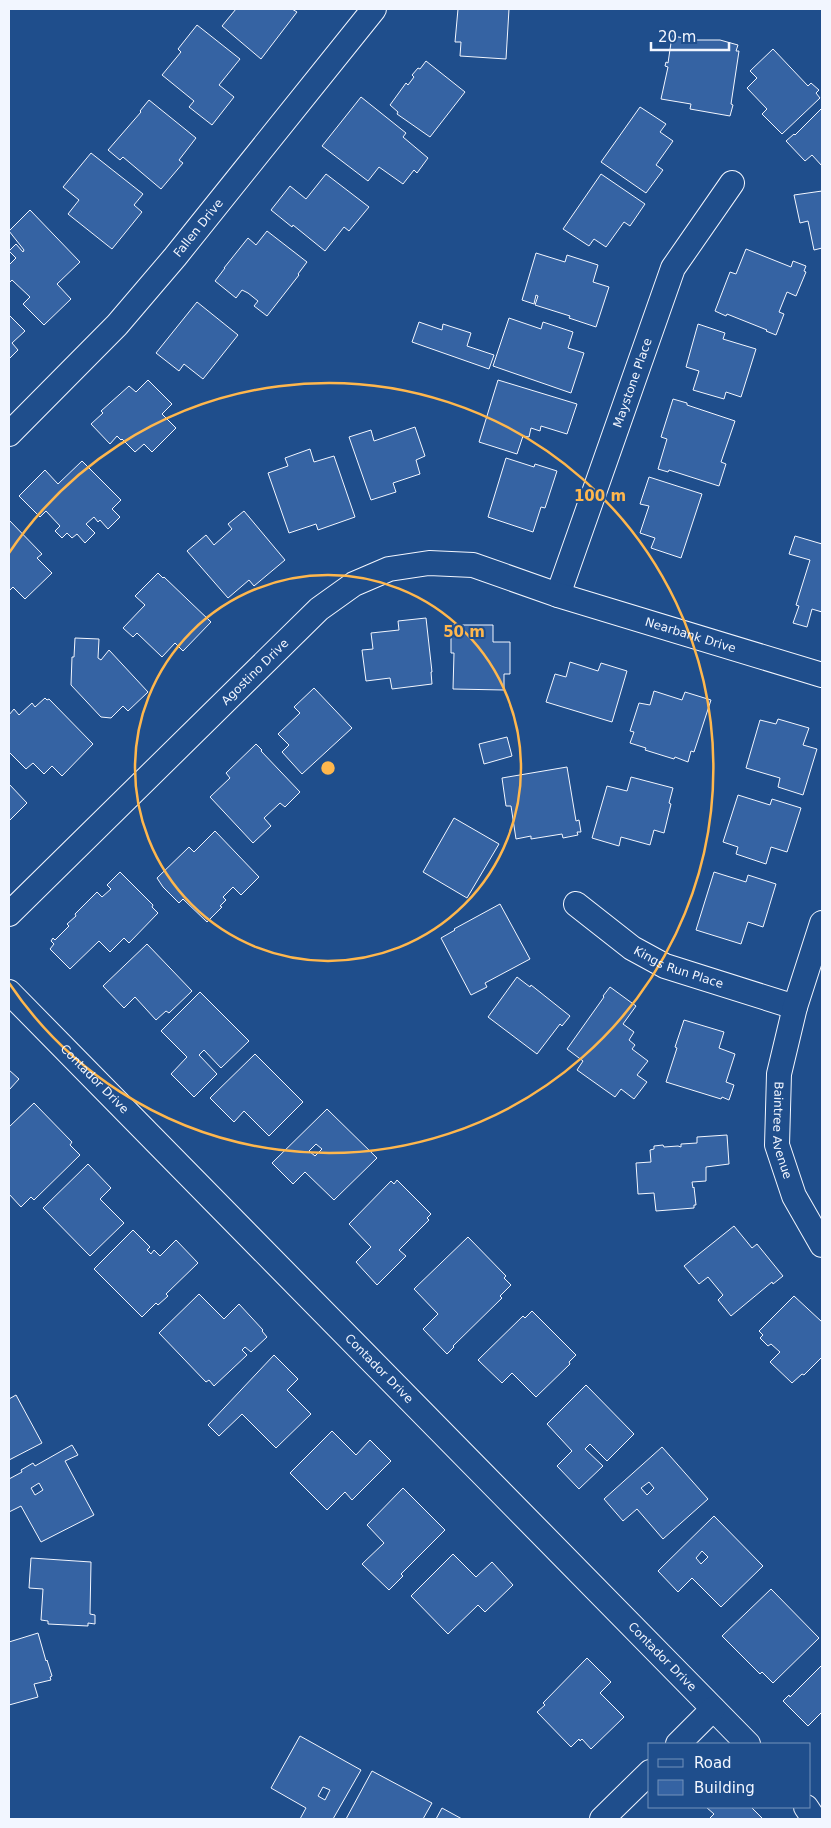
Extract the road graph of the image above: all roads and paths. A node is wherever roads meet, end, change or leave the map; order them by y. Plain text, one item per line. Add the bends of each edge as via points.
1 (374, 9) edge
2 (732, 183) dead end
3 (9, 434) edge
4 (558, 595) junction
5 (822, 675) edge
6 (576, 904) dead end
7 (9, 914) edge
8 (822, 923) edge
9 (9, 992) edge
10 (795, 1007) junction
11 (822, 1244) edge
12 (713, 1709) junction
13 (679, 1743) edge
14 (747, 1743) edge
15 (648, 1774) edge
16 (807, 1808) edge
17 (602, 1819) edge
18 (814, 1819) edge

1 - 3 street, Fallen Drive via 117,325
2 - 4 street, Maystone Place via 673,268
4 - 5 street, Nearbank Drive
4 - 7 street, Agostino Drive via 473,565 429,563 389,569 354,584 319,609
6 - 10 street, Kings Run Place via 632,948 665,966
8 - 10 street, Baintree Avenue
9 - 12 street, Contador Drive
10 - 11 street, Baintree Avenue via 779,1074 776,1146 794,1196
12 - 13 street
12 - 14 street, Contador Drive
15 - 17 street
16 - 18 street

